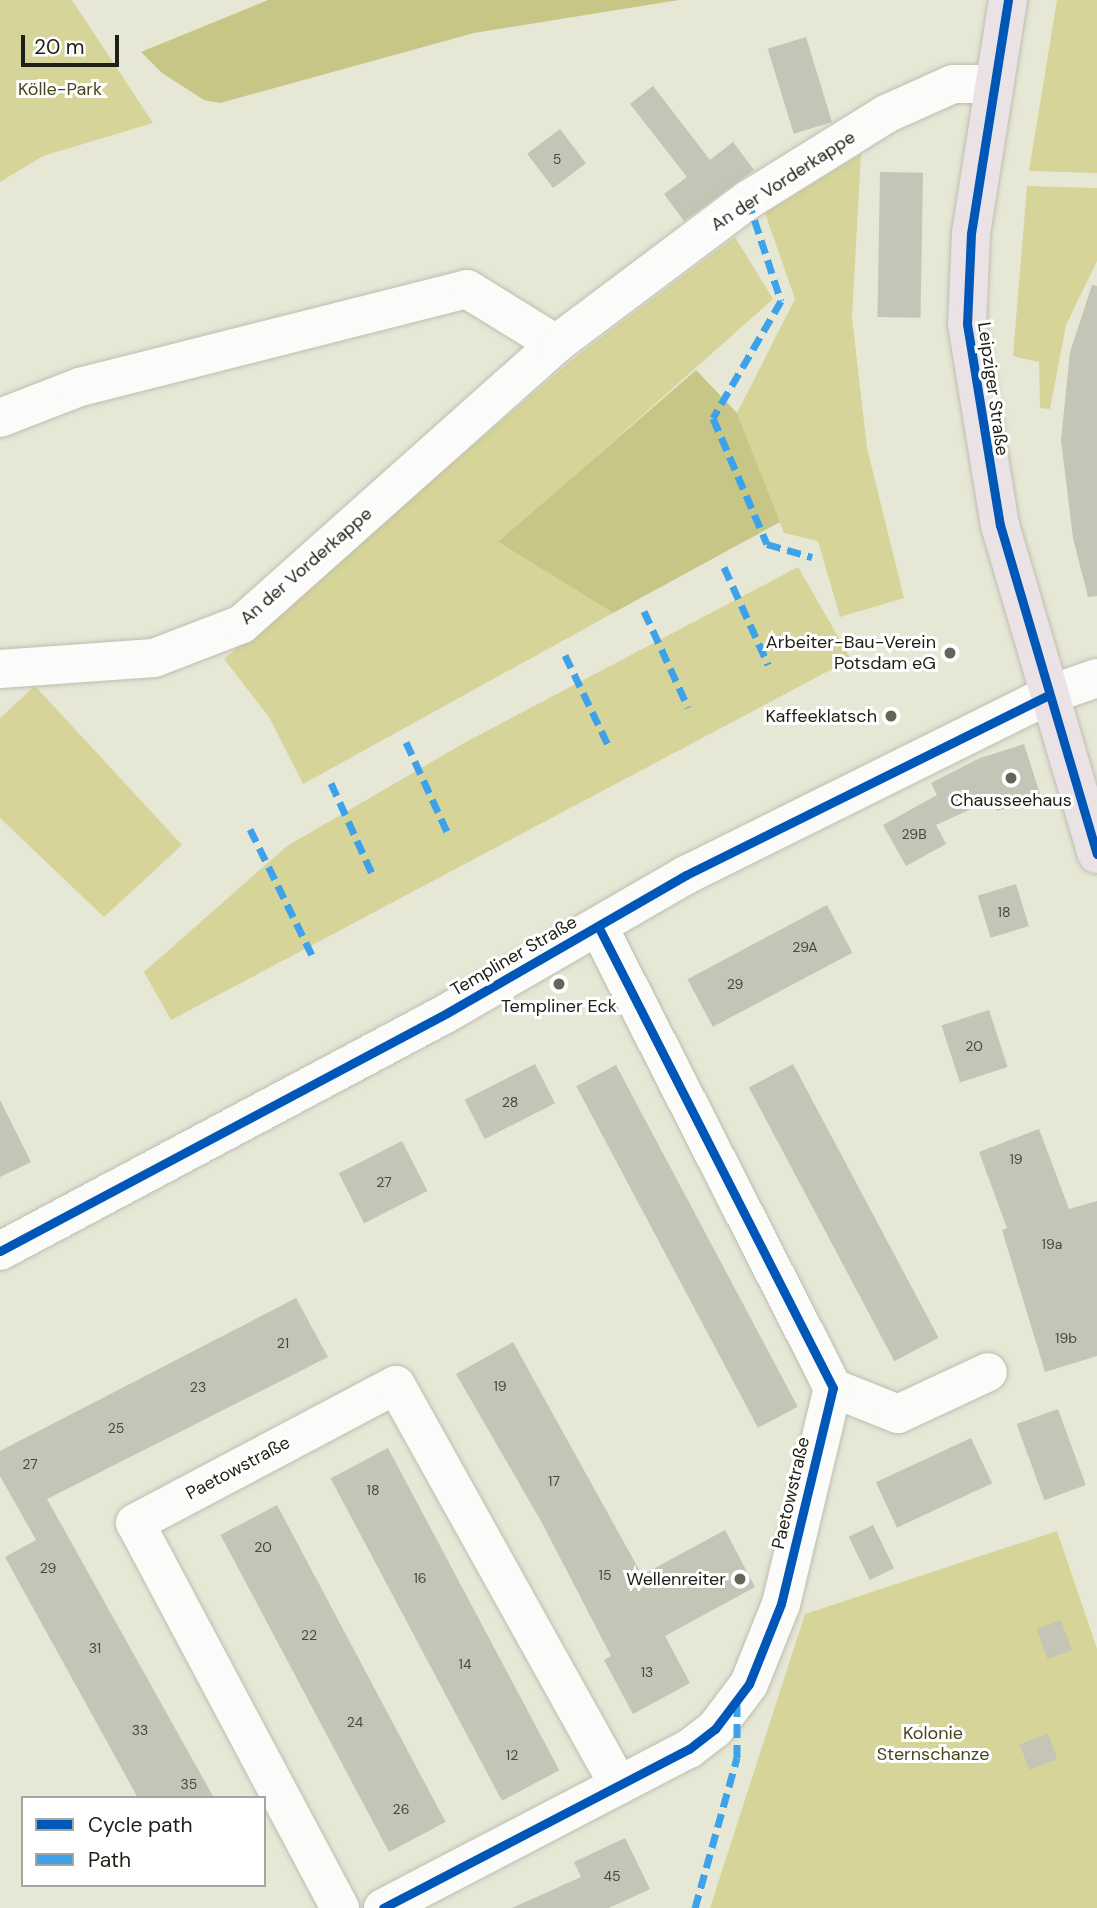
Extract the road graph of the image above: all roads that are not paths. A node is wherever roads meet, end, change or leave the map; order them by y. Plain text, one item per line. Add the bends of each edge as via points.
1 (1008, 0) edge
2 (994, 84) junction
3 (556, 344) junction
4 (0, 418) edge
5 (0, 669) edge
6 (1097, 678) edge
7 (1048, 695) junction
8 (1097, 855) edge
9 (598, 926) junction
10 (0, 1251) edge
11 (988, 1372) dead end
12 (833, 1388) junction
13 (619, 1785) junction
14 (340, 1908) edge
15 (383, 1908) edge

1 - 2 main road, Leipziger Straße
2 - 3 street, An der Vorderkappe via 953,84 886,114 748,200
2 - 7 main road, Leipziger Straße via 971,233 967,324 1000,525
3 - 4 street via 467,289 80,387
3 - 5 street, An der Vorderkappe via 242,624 154,658
6 - 7 street, Templiner Straße
7 - 8 main road, Leipziger Straße
7 - 9 street, Templiner Straße via 686,875
9 - 10 street, Templiner Straße via 447,1013
9 - 12 street
11 - 12 street via 898,1415
12 - 13 street, Paetowstraße via 781,1604 749,1685 715,1729
13 - 14 street, Paetowstraße via 396,1385 135,1523
13 - 15 street, Paetowstraße

